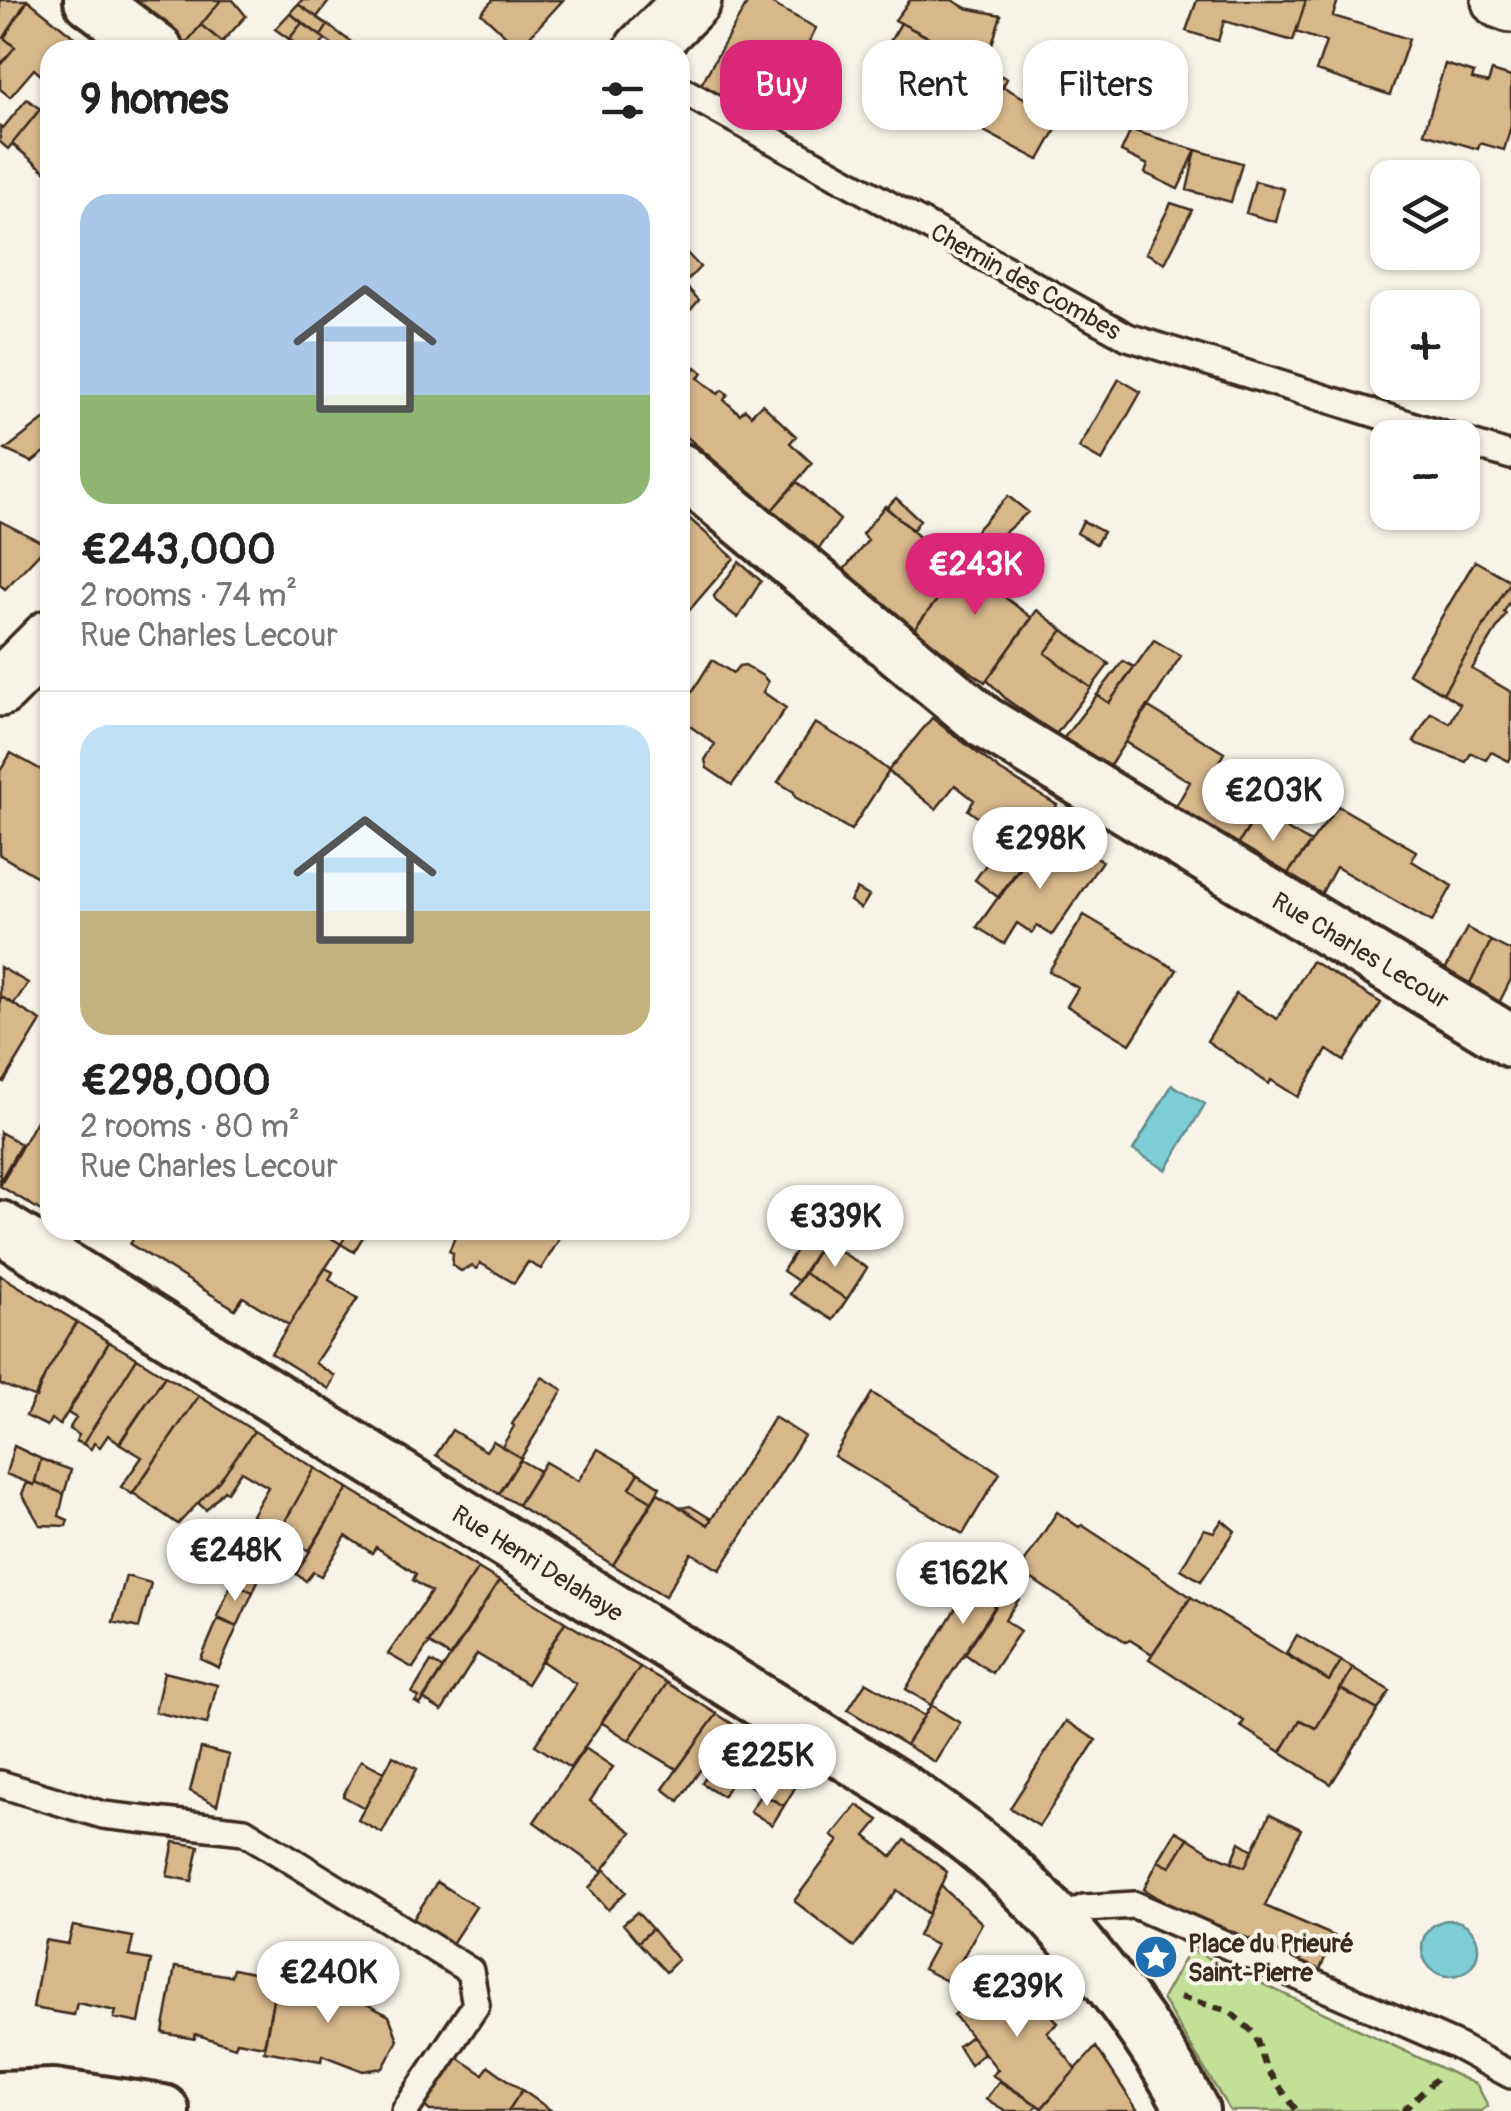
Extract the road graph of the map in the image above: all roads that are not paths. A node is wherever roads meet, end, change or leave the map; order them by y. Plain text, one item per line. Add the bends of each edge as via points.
1 (90, 0) edge
2 (693, 0) edge
3 (1500, 0) edge
4 (1511, 4) edge
5 (144, 40) edge
6 (652, 40) edge
7 (690, 95) edge
8 (1394, 420) edge
9 (1480, 446) edge
10 (1511, 456) edge
11 (690, 477) edge
12 (40, 648) edge
13 (0, 688) edge
14 (1511, 1042) edge
15 (0, 1227) edge
16 (0, 1784) edge
17 (1058, 1922) junction
18 (1511, 2075) edge
19 (0, 2097) edge
20 (163, 2111) edge
21 (405, 2111) edge
22 (1193, 2111) edge

1 - 5 street
2 - 6 street
3 - 4 street
7 - 8 lane, Chemin des Combes via 1128,337
9 - 10 lane
11 - 14 street, Rue Charles Lecour via 984,722
12 - 13 street
15 - 17 street, Rue Henri Delahaye via 895,1785 969,1837
16 - 21 lane via 103,1814 244,1831 470,1972 476,2005
17 - 18 lane via 1084,1908 1135,1905
17 - 22 street via 1124,2004
19 - 20 street via 53,2095

